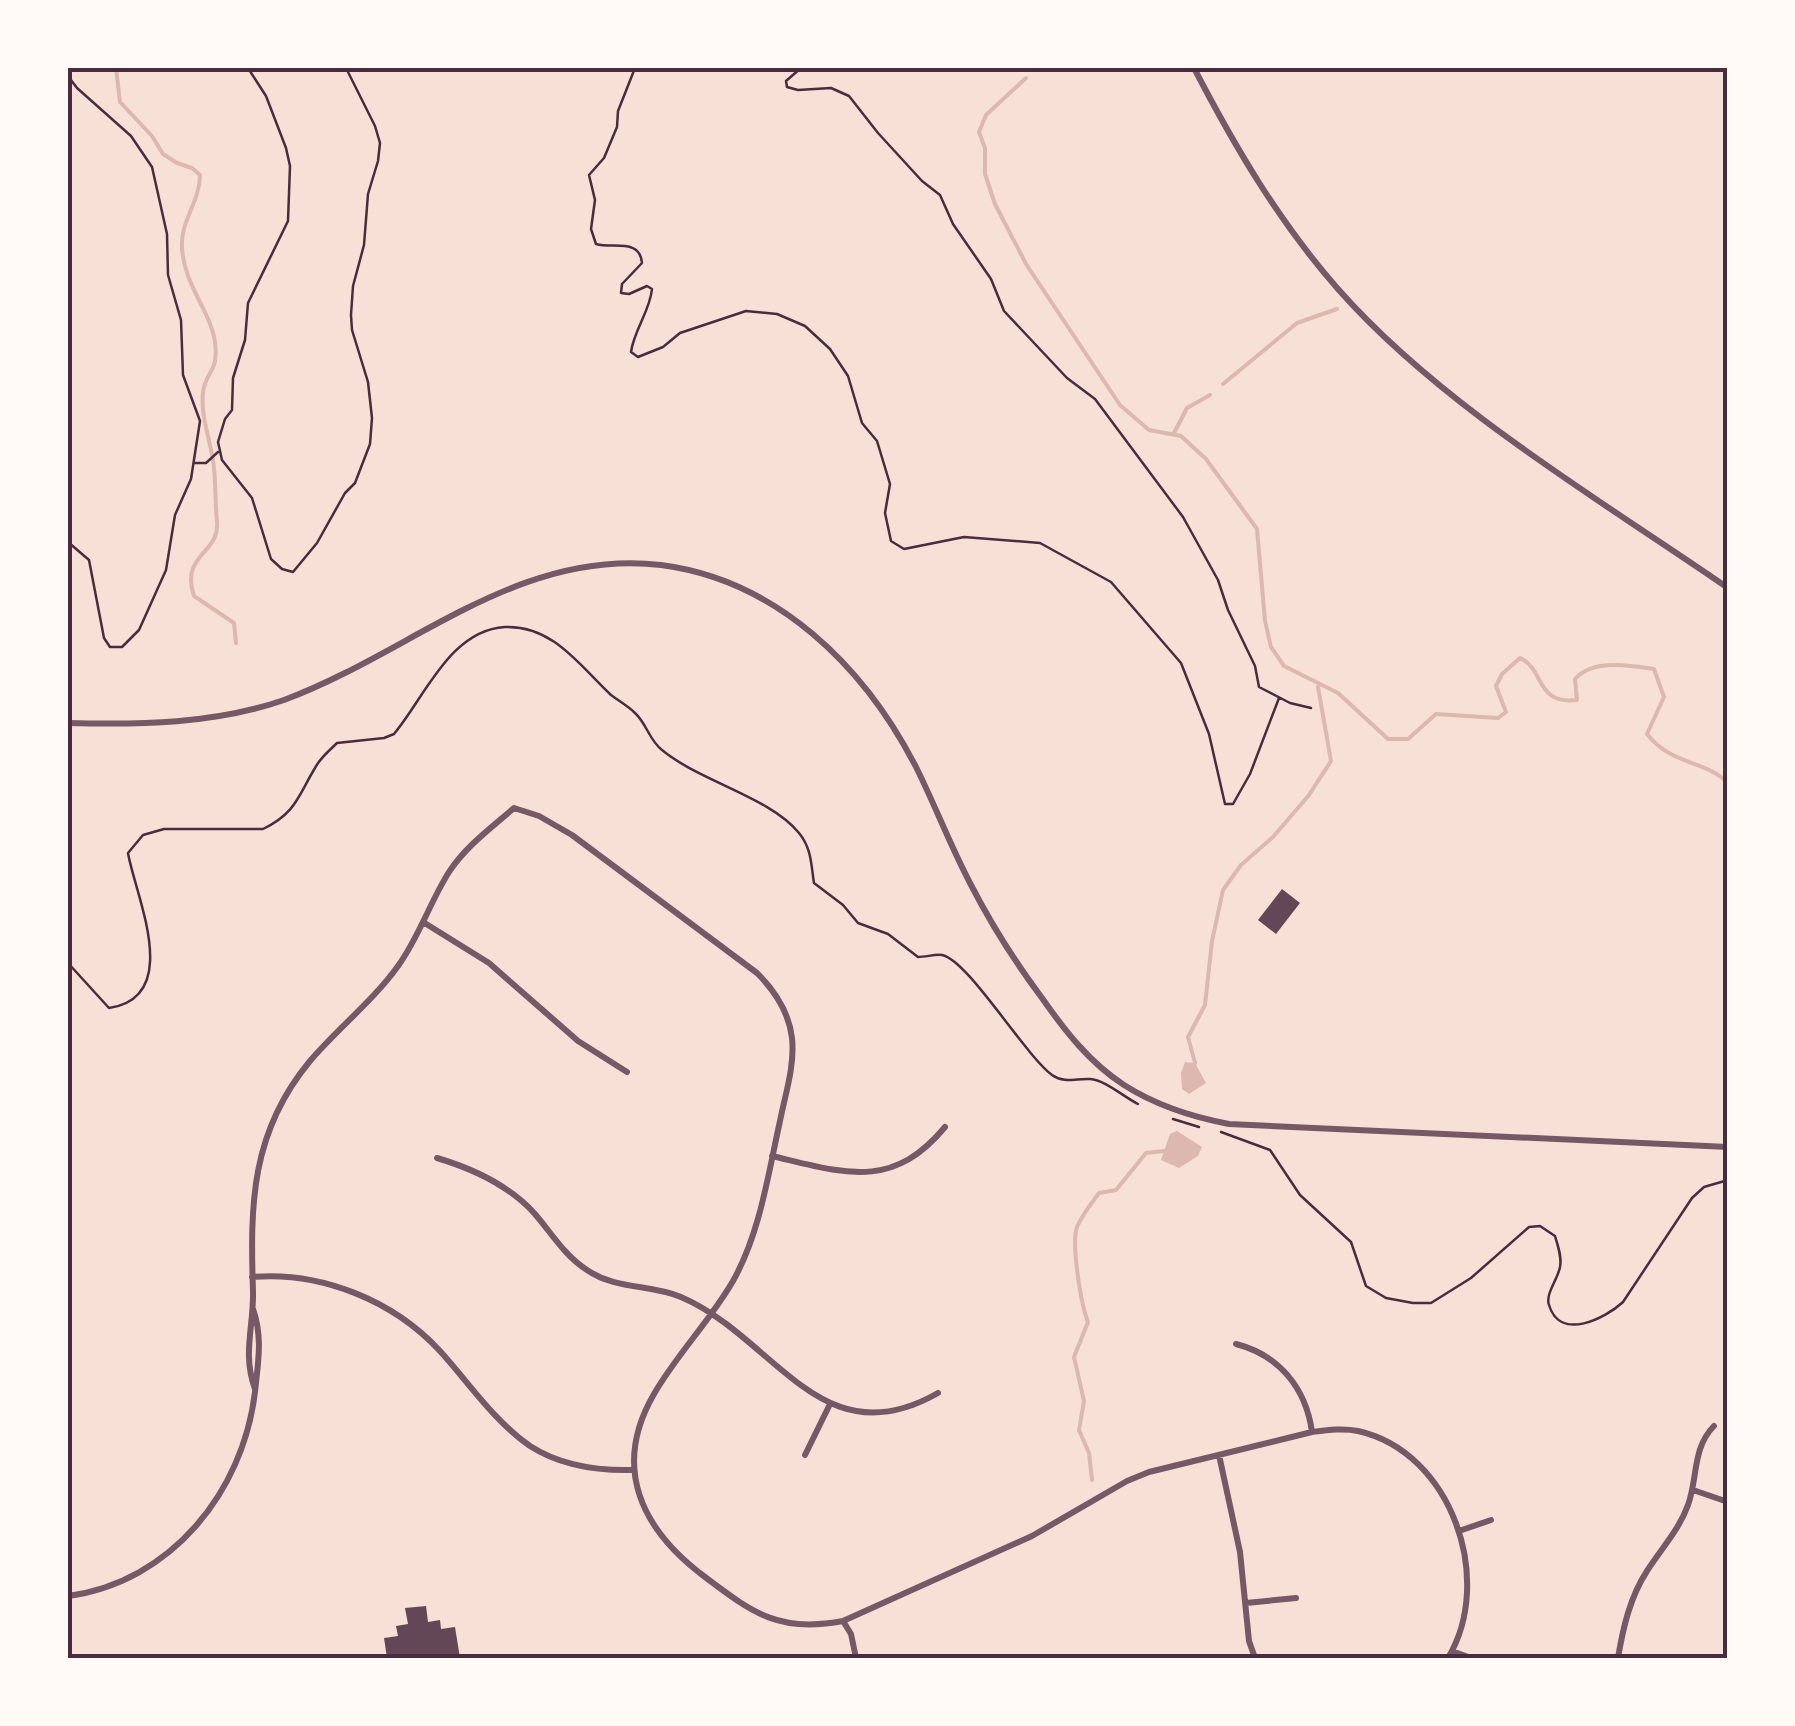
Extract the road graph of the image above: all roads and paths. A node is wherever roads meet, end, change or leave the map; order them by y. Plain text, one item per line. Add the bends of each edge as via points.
1 (248, 68) edge
2 (346, 68) edge
3 (635, 68) edge
4 (801, 68) edge
5 (1194, 68) edge
6 (68, 76) edge
7 (220, 451) junction
8 (194, 463) junction
9 (68, 542) edge
10 (1728, 588) edge
11 (1279, 698) junction
12 (1311, 708) dead end
13 (68, 723) edge
14 (424, 922) junction
15 (68, 964) edge
16 (627, 1072) dead end
17 (1140, 1105) dead end
18 (1162, 1115) dead end
19 (945, 1127) dead end
20 (1204, 1128) dead end
21 (1220, 1132) dead end
22 (1728, 1148) edge
23 (772, 1156) junction
24 (438, 1158) dead end
25 (1728, 1180) edge
26 (252, 1277) junction
27 (253, 1308) junction
28 (711, 1315) junction
29 (1236, 1344) dead end
30 (255, 1388) junction
31 (938, 1393) dead end
32 (830, 1404) junction
33 (1714, 1426) dead end
34 (1312, 1432) junction
35 (805, 1455) dead end
36 (1219, 1455) junction
37 (634, 1470) junction
38 (1692, 1490) junction
39 (1728, 1502) edge
40 (1491, 1520) dead end
41 (1459, 1531) junction
42 (68, 1596) edge
43 (1296, 1598) dead end
44 (1246, 1603) junction
45 (844, 1621) junction
46 (1450, 1655) edge
47 (856, 1658) edge
48 (1255, 1658) edge
49 (1471, 1658) edge
50 (1618, 1658) edge

1 - 7 path via 286,148 288,221 248,303
2 - 7 path via 380,144 352,296 352,330 372,418 367,457 293,572 271,560 252,498
3 - 11 path via 617,128 590,175 594,241 627,245 642,255 620,293 652,289 631,352 638,357 680,333 746,311 805,326 848,376 862,423 879,446 890,484 890,541 904,549 964,537 1040,543 1112,582 1181,663 1210,734 1228,805 1244,788
4 - 11 path via 787,87 830,88 855,101 940,195 1018,329 1096,399 1159,481 1218,580 1259,687
5 - 10 street via 1235,148 1284,220 1375,328 1502,432
6 - 8 path via 131,136 156,180 167,268 182,320 182,367 200,421
7 - 8 path via 206,463
8 - 9 path via 174,514 165,574 139,630 122,646 110,647 104,638 89,560
11 - 12 path
13 - 22 street via 221,716 282,700 490,596 560,570 628,563 694,572 782,610 850,669 895,729 969,882 1026,978 1080,1048 1144,1097 1230,1124
14 - 16 street via 489,962 578,1040
14 - 23 street via 463,854 514,808 572,835 769,985 787,1018 793,1054
14 - 26 street via 390,976 312,1059 276,1113 253,1188
15 - 17 path via 109,1008 133,998 152,962 148,918 128,853 143,835 273,824 303,795 316,765 337,743 394,734 460,644 502,627 524,629 566,650 635,713 670,756 792,826 810,852 814,883 858,923 888,934 918,957 951,960 1046,1070 1058,1079 1094,1079
18 - 20 path
19 - 23 street via 909,1161 876,1173
21 - 25 path via 1270,1150 1300,1196 1350,1242 1373,1291 1398,1301 1430,1302 1471,1278 1529,1226 1540,1226 1555,1236 1562,1264 1549,1307 1558,1318 1582,1326 1623,1302 1704,1186
23 - 28 street via 746,1256
24 - 28 street via 488,1177 519,1198 569,1256 598,1277 679,1296
26 - 27 street
26 - 37 street via 294,1276 368,1299 437,1348 532,1447 572,1464
27 - 30 street via 261,1348
27 - 30 street via 246,1342
28 - 32 street
28 - 37 street via 646,1410
29 - 34 street via 1265,1355 1297,1385
30 - 42 street via 236,1466 199,1522 143,1570
31 - 32 street via 893,1414 860,1414
32 - 35 street
33 - 38 street via 1700,1446
34 - 36 street
34 - 41 street via 1361,1432 1396,1449 1434,1483
36 - 44 street
36 - 45 street via 1128,1480 1032,1536
37 - 45 street via 644,1509 666,1545 744,1607 793,1626
38 - 39 street
38 - 50 street via 1680,1523 1638,1588
40 - 41 street
41 - 46 street via 1465,1603
43 - 44 street
44 - 48 street
45 - 47 street
46 - 49 street

